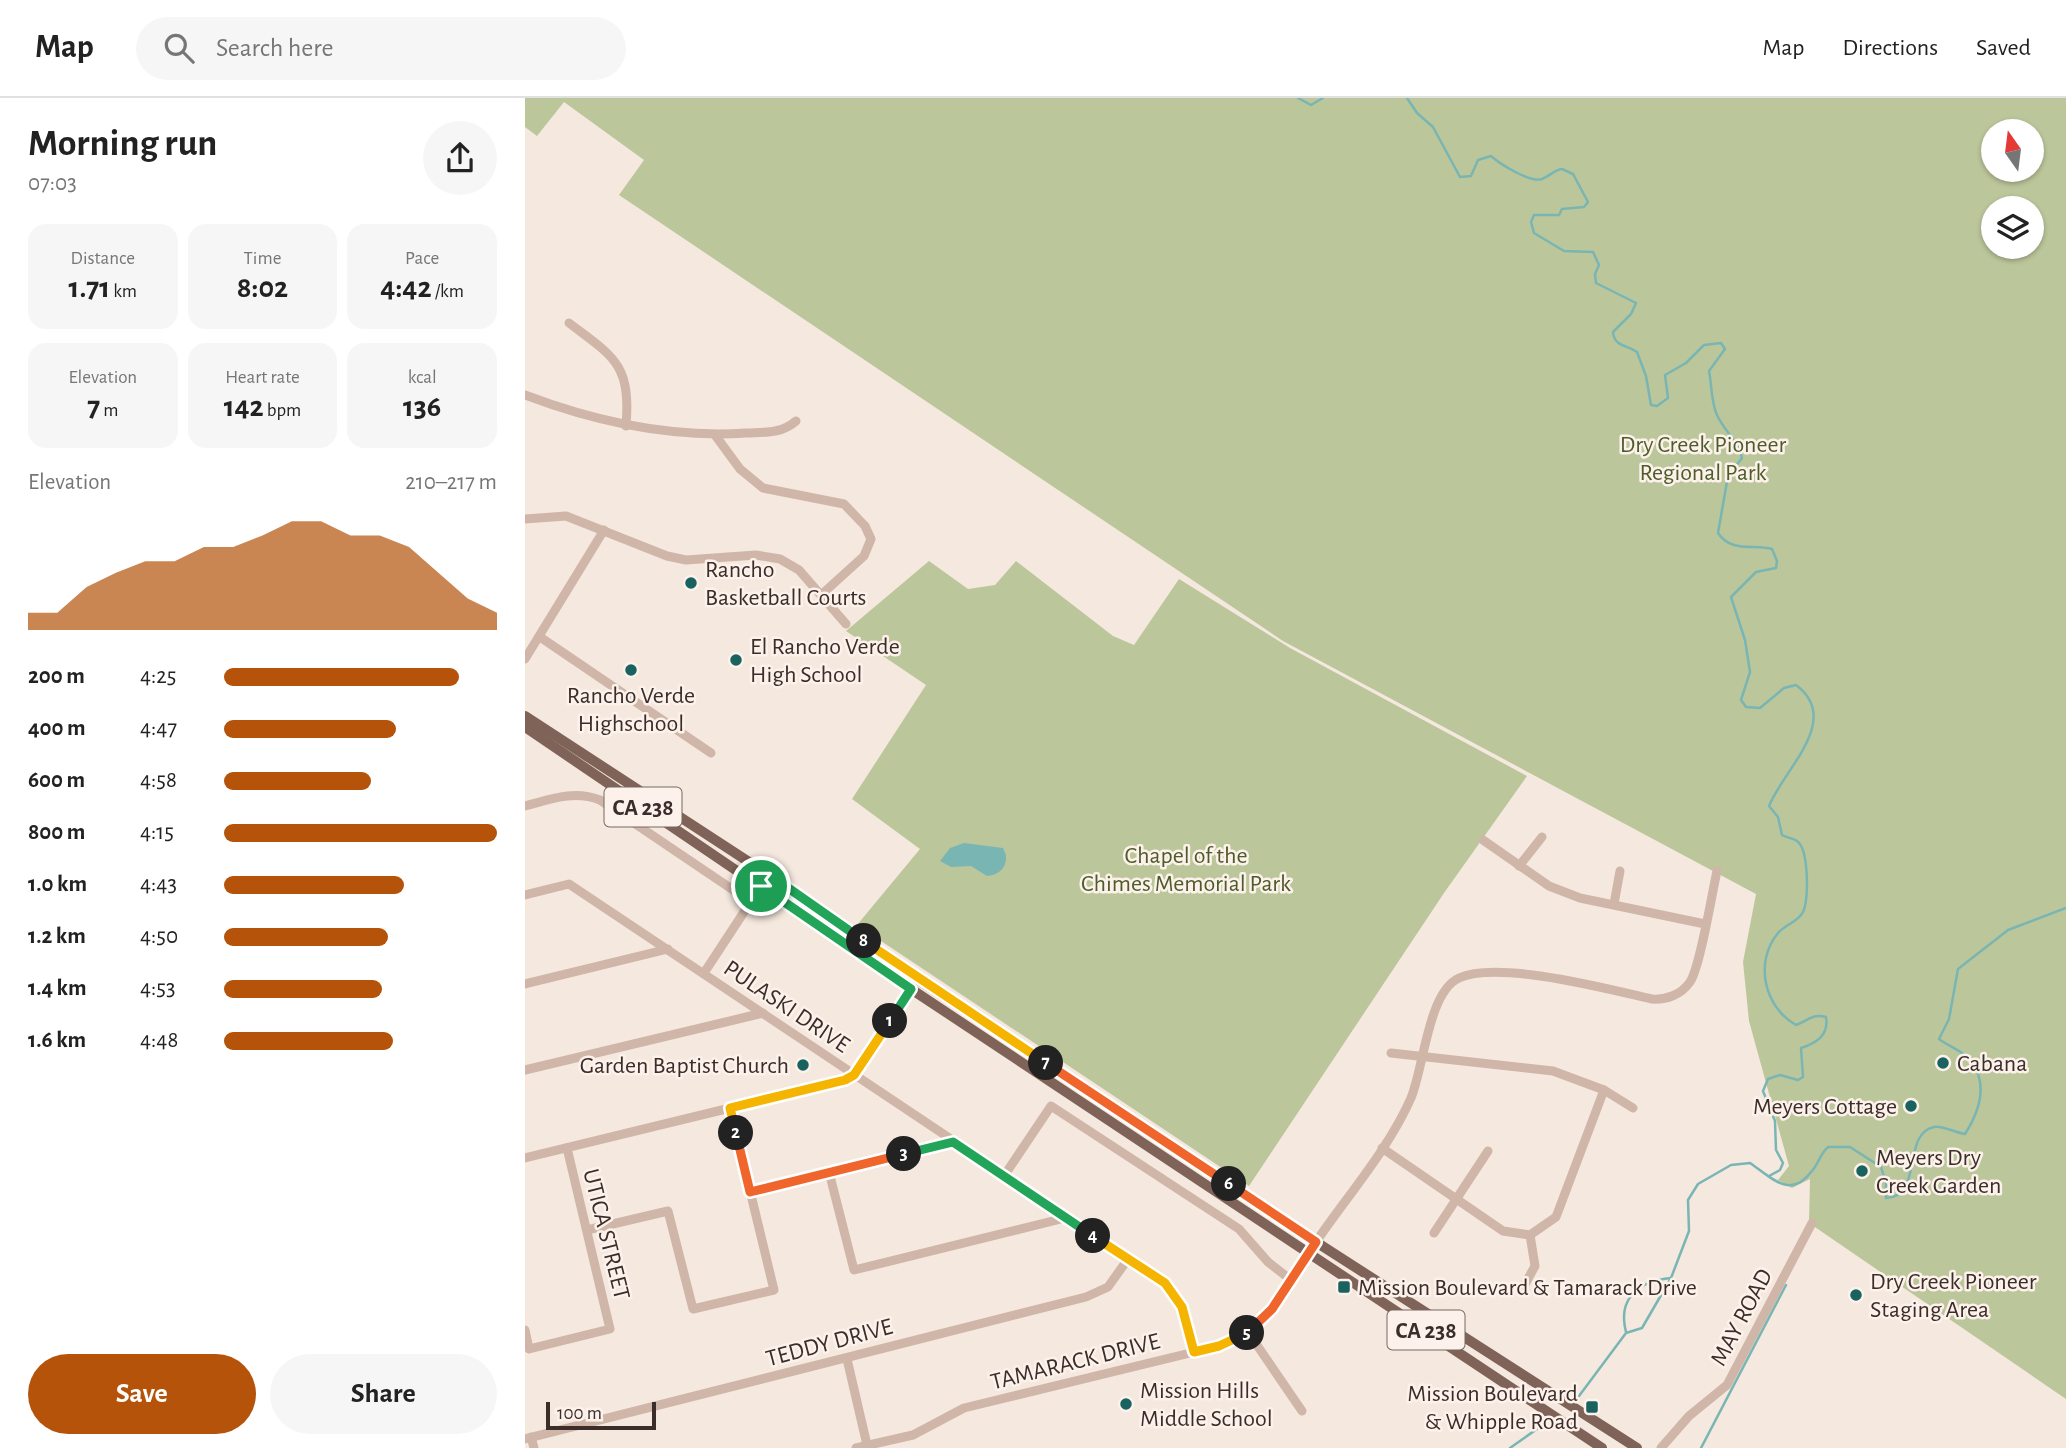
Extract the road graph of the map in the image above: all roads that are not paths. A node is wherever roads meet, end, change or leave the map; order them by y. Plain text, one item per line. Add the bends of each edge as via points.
1 (569, 323) dead end
2 (525, 395) edge
3 (796, 421) dead end
4 (626, 426) junction
5 (715, 435) junction
6 (525, 519) edge
7 (604, 530) junction
8 (821, 595) junction
9 (846, 624) dead end
10 (540, 637) junction
11 (525, 659) edge
12 (525, 716) edge
13 (525, 727) edge
14 (711, 753) dead end
15 (525, 806) edge
16 (1542, 837) dead end
17 (1483, 840) dead end
18 (1519, 866) junction
19 (1621, 871) dead end
20 (1717, 871) dead end
21 (774, 878) junction
22 (761, 886) junction
23 (525, 895) edge
24 (751, 902) junction
25 (1614, 904) junction
26 (1705, 924) junction
27 (667, 949) junction
28 (704, 973) junction
29 (914, 977) junction
30 (525, 984) edge
31 (911, 989) junction
32 (763, 1013) junction
33 (1391, 1053) dead end
34 (1424, 1058) junction
35 (525, 1070) edge
36 (854, 1075) junction
37 (1604, 1090) junction
38 (730, 1108) junction
39 (1633, 1108) dead end
40 (953, 1142) junction
41 (566, 1148) junction
42 (1382, 1148) junction
43 (1488, 1151) dead end
44 (525, 1158) edge
45 (829, 1172) junction
46 (1004, 1176) junction
47 (750, 1192) junction
48 (1456, 1198) junction
49 (1065, 1217) junction
50 (1812, 1223) dead end
51 (587, 1230) junction
52 (1434, 1233) dead end
53 (1530, 1236) junction
54 (1316, 1242) junction
55 (1310, 1252) junction
56 (1128, 1259) junction
57 (1291, 1280) junction
58 (1524, 1286) dead end
59 (525, 1330) edge
60 (1248, 1332) junction
61 (1194, 1352) junction
62 (847, 1359) junction
63 (1301, 1411) dead end
64 (528, 1438) edge
65 (867, 1445) junction
66 (534, 1448) edge
67 (856, 1448) edge
68 (1602, 1448) edge
69 (1637, 1448) edge
70 (1661, 1448) edge

1 - 4 street via 621,369 628,395
2 - 4 street
3 - 5 street via 784,431
4 - 5 street
5 - 8 street via 740,469 763,488 844,504 865,526 871,539 864,555
6 - 7 street via 566,516
7 - 8 street via 686,560 757,555 780,559 799,570
7 - 10 street
8 - 9 street
10 - 11 street
10 - 14 street
12 - 21 main road, CA 238
13 - 22 main road, CA 238
15 - 24 street via 580,794 600,800
16 - 18 street
17 - 18 street
18 - 25 street via 1549,886
19 - 25 street
20 - 26 street, TAMARACK DRIVE
21 - 22 street
21 - 29 main road, CA 238
22 - 24 street
22 - 31 main road, CA 238
23 - 27 street, PULASKI DRIVE via 569,884
24 - 28 street
25 - 26 street
26 - 34 street, TAMARACK DRIVE via 1692,979 1676,994 1662,999 1561,978 1472,973 1456,979 1437,1002
27 - 28 street, PULASKI DRIVE
27 - 30 street
28 - 32 street, PULASKI DRIVE
29 - 31 street
29 - 54 main road, CA 238
31 - 36 street
31 - 55 main road, CA 238
32 - 35 street
32 - 36 street, PULASKI DRIVE
33 - 34 street
34 - 37 street via 1553,1071
34 - 42 street, TAMARACK DRIVE via 1410,1100
36 - 38 street
36 - 40 street, PULASKI DRIVE
37 - 39 street
37 - 53 street via 1556,1217
38 - 41 street
38 - 47 street
40 - 45 street
40 - 46 street, PULASKI DRIVE
41 - 44 street
41 - 51 street, UTICA STREET
42 - 48 street
42 - 54 street, TAMARACK DRIVE
43 - 48 street
45 - 47 street
45 - 49 street via 854,1270
46 - 49 street, PULASKI DRIVE
46 - 57 street via 1051,1105 1240,1229 1268,1262
47 - 51 street via 774,1290 693,1309 668,1211
48 - 52 street
48 - 53 street via 1503,1231
49 - 56 street, PULASKI DRIVE
50 - 70 street, MAY ROAD via 1727,1385 1689,1416
51 - 59 street, UTICA STREET via 610,1329 529,1349
53 - 58 street via 1535,1266
54 - 55 street, TAMARACK DRIVE
54 - 69 main road, CA 238
55 - 57 street, TAMARACK DRIVE
55 - 68 main road, CA 238
56 - 61 street, PULASKI DRIVE via 1165,1283 1177,1298
56 - 62 street, TEDDY DRIVE via 1113,1283 1097,1294
57 - 60 street, TAMARACK DRIVE via 1272,1309
60 - 61 street, TAMARACK DRIVE
60 - 63 street
61 - 65 street, TAMARACK DRIVE via 964,1408 913,1435
62 - 64 street, TEDDY DRIVE
62 - 65 street
64 - 66 street
65 - 67 street, TAMARACK DRIVE

